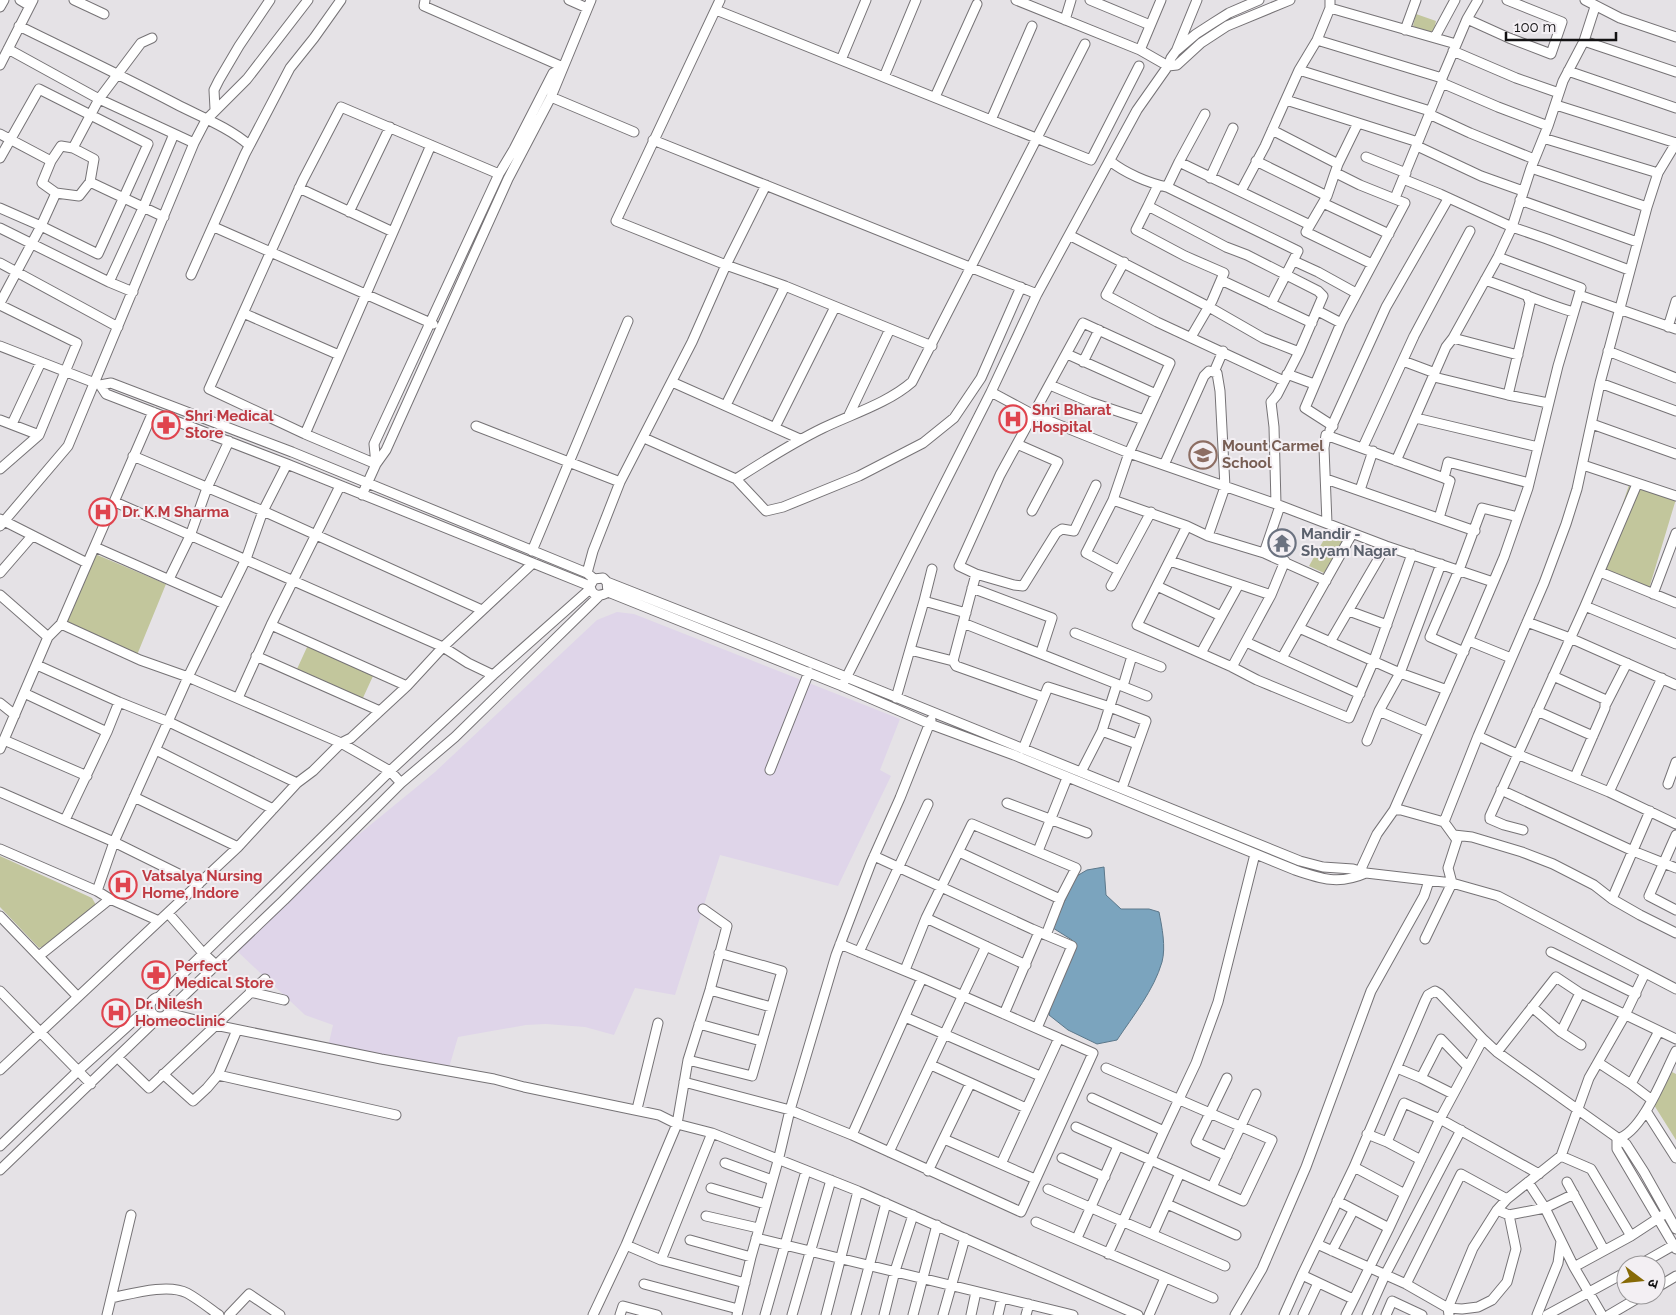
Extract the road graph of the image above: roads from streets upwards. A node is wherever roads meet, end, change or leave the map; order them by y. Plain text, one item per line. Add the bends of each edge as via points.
1 (4, 0) edge
2 (20, 0) edge
3 (74, 0) edge
4 (270, 0) edge
5 (308, 0) edge
6 (341, 0) edge
7 (425, 0) edge
8 (568, 0) edge
9 (720, 0) edge
10 (916, 0) edge
11 (1016, 0) edge
12 (1072, 0) edge
13 (1090, 0) edge
14 (1161, 0) edge
15 (1197, 0) edge
16 (1259, 0) edge
17 (1290, 0) edge
18 (1416, 0) edge
19 (1455, 0) edge
20 (1478, 0) edge
21 (1507, 0) edge
22 (1585, 0) edge
23 (862, 1) edge
24 (32, 3) edge
25 (589, 4) edge
26 (977, 4) dead end
27 (1330, 4) edge
28 (0, 7) edge
29 (1596, 7) junction
30 (716, 10) junction
31 (104, 14) dead end
32 (1467, 19) junction
33 (1065, 20) junction
34 (1150, 25) junction
35 (19, 26) junction
36 (1032, 26) dead end
37 (1405, 30) junction
38 (1435, 37) junction
39 (1676, 37) edge
40 (152, 38) dead end
41 (1317, 40) junction
42 (1584, 41) junction
43 (1085, 44) dead end
44 (1455, 47) junction
45 (8, 49) junction
46 (1140, 50) junction
47 (1176, 51) junction
48 (841, 60) junction
49 (0, 65) edge
50 (1139, 66) dead end
51 (1168, 66) junction
52 (563, 68) junction
53 (1299, 70) junction
54 (1568, 71) junction
55 (1676, 72) edge
56 (117, 73) junction
57 (884, 77) junction
58 (1442, 80) junction
59 (1559, 93) junction
60 (551, 97) junction
61 (935, 97) junction
62 (99, 99) junction
63 (1286, 100) junction
64 (1556, 104) junction
65 (1676, 108) edge
66 (216, 109) junction
67 (1430, 112) junction
68 (1205, 114) dead end
69 (90, 116) junction
70 (206, 120) junction
71 (991, 120) junction
72 (1358, 123) junction
73 (1548, 126) junction
74 (390, 127) junction
75 (1233, 128) dead end
76 (1272, 130) junction
77 (634, 132) dead end
78 (0, 134) edge
79 (174, 134) junction
80 (10, 138) junction
81 (1038, 138) junction
82 (1543, 138) junction
83 (653, 140) junction
84 (194, 143) junction
85 (1676, 143) edge
86 (1417, 144) junction
87 (249, 145) junction
88 (431, 145) junction
89 (73, 148) junction
90 (1366, 157) dead end
91 (0, 158) edge
92 (1534, 159) junction
93 (51, 161) junction
94 (1110, 161) junction
95 (1256, 161) junction
96 (1179, 162) junction
97 (1337, 168) junction
98 (1530, 168) junction
99 (1658, 173) junction
100 (499, 174) junction
101 (1404, 176) junction
102 (1210, 178) junction
103 (90, 182) junction
104 (766, 185) junction
105 (1163, 186) junction
106 (299, 188) junction
107 (1241, 191) junction
108 (56, 193) junction
109 (1521, 196) junction
110 (123, 198) junction
111 (1395, 198) junction
112 (1325, 199) junction
113 (1448, 199) junction
114 (1148, 206) junction
115 (1647, 207) junction
116 (0, 208) edge
117 (143, 208) junction
118 (349, 212) junction
119 (164, 217) junction
120 (1310, 225) junction
121 (41, 226) junction
122 (1512, 227) junction
123 (0, 228) edge
124 (214, 228) junction
125 (1470, 231) dead end
126 (392, 232) junction
127 (1389, 234) junction
128 (1069, 235) junction
129 (1637, 242) junction
130 (30, 244) junction
131 (271, 251) junction
132 (1498, 257) junction
133 (1294, 261) junction
134 (1124, 262) junction
135 (0, 263) edge
136 (1372, 264) junction
137 (726, 266) junction
138 (971, 267) junction
139 (1629, 270) junction
140 (17, 272) junction
141 (192, 275) dead end
142 (1286, 275) junction
143 (1221, 280) junction
144 (1485, 280) junction
145 (109, 282) junction
146 (785, 286) junction
147 (1021, 287) junction
148 (133, 292) junction
149 (1356, 293) junction
150 (366, 294) junction
151 (1037, 294) junction
152 (1527, 295) junction
153 (1579, 295) junction
154 (1676, 301) edge
155 (0, 304) edge
156 (1271, 304) junction
157 (835, 307) junction
158 (1208, 307) junction
159 (1619, 309) junction
160 (1318, 310) junction
161 (1573, 312) junction
162 (244, 313) junction
163 (628, 320) dead end
164 (429, 322) junction
165 (1312, 323) junction
166 (1341, 323) junction
167 (118, 326) junction
168 (442, 327) junction
169 (1672, 328) edge
170 (890, 329) junction
171 (1099, 330) junction
172 (1191, 336) junction
173 (1453, 338) junction
174 (0, 346) edge
175 (932, 346) junction
176 (1222, 351) junction
177 (1608, 351) junction
178 (1299, 352) junction
179 (1067, 354) junction
180 (1518, 354) junction
181 (339, 355) junction
182 (1403, 361) junction
183 (41, 362) junction
184 (1083, 362) junction
185 (64, 372) junction
186 (1214, 372) junction
187 (1435, 375) junction
188 (1286, 378) junction
189 (1676, 378) edge
190 (672, 382) junction
191 (1600, 383) junction
192 (97, 384) junction
193 (1314, 384) junction
194 (1050, 385) junction
195 (991, 392) junction
196 (1156, 394) junction
197 (1508, 395) junction
198 (1548, 403) junction
199 (726, 405) junction
200 (1676, 411) edge
201 (153, 412) junction
202 (1032, 414) junction
203 (849, 415) junction
204 (1416, 418) junction
205 (0, 420) edge
206 (1144, 420) junction
207 (12, 424) junction
208 (1592, 424) junction
209 (476, 426) dead end
210 (1333, 426) junction
211 (775, 427) junction
212 (305, 434) junction
213 (39, 435) junction
214 (1326, 435) junction
215 (644, 438) junction
216 (800, 439) junction
217 (228, 441) junction
218 (1017, 444) junction
219 (1538, 446) junction
220 (1363, 447) junction
221 (1373, 451) junction
222 (1129, 453) junction
223 (1676, 454) edge
224 (133, 456) junction
225 (570, 461) junction
226 (1396, 461) junction
227 (287, 464) junction
228 (376, 464) junction
229 (1164, 465) junction
230 (1583, 465) junction
231 (0, 469) edge
232 (1444, 478) junction
233 (736, 479) junction
234 (1326, 479) junction
235 (620, 482) junction
236 (367, 483) junction
237 (1529, 483) junction
238 (1637, 484) junction
239 (1096, 485) dead end
240 (340, 486) junction
241 (1225, 487) junction
242 (207, 488) junction
243 (1360, 490) junction
244 (362, 495) junction
245 (1676, 496) edge
246 (1113, 500) junction
247 (115, 502) junction
248 (1278, 505) junction
249 (263, 511) junction
250 (1032, 511) dead end
251 (1151, 512) junction
252 (1518, 517) junction
253 (1439, 518) junction
254 (2, 522) edge
255 (1327, 523) junction
256 (1188, 526) junction
257 (1475, 531) junction
258 (1676, 533) edge
259 (1352, 534) junction
260 (316, 535) junction
261 (32, 536) junction
262 (190, 536) junction
263 (1208, 536) junction
264 (1386, 546) junction
265 (95, 548) junction
266 (532, 551) junction
267 (1264, 553) junction
268 (1412, 554) junction
269 (246, 559) junction
270 (1170, 561) junction
271 (1285, 561) junction
272 (87, 563) junction
273 (533, 563) junction
274 (1441, 564) junction
275 (932, 569) dead end
276 (1118, 570) junction
277 (1459, 570) junction
278 (1600, 572) junction
279 (0, 573) edge
280 (976, 574) junction
281 (169, 579) junction
282 (293, 580) junction
283 (1326, 581) junction
284 (590, 582) junction
285 (1493, 582) junction
286 (1239, 584) junction
287 (1111, 586) dead end
288 (1156, 586) junction
289 (972, 588) junction
290 (605, 590) junction
291 (1654, 594) junction
292 (1271, 595) junction
293 (0, 596) edge
294 (924, 601) junction
295 (1676, 603) edge
296 (224, 604) junction
297 (1585, 606) junction
298 (482, 610) junction
299 (1349, 611) junction
300 (1222, 616) junction
301 (965, 618) junction
302 (1527, 622) junction
303 (61, 624) junction
304 (272, 625) junction
305 (1387, 625) junction
306 (1299, 628) junction
307 (1075, 633) dead end
308 (48, 637) junction
309 (1570, 638) junction
310 (1469, 641) junction
311 (1246, 642) junction
312 (1330, 642) junction
313 (1676, 644) edge
314 (444, 647) junction
315 (910, 650) junction
316 (1041, 652) junction
317 (1464, 652) junction
318 (1201, 653) junction
319 (256, 656) junction
320 (1132, 656) junction
321 (1282, 658) junction
322 (1511, 658) junction
323 (1374, 660) junction
324 (953, 662) junction
325 (1627, 664) junction
326 (37, 665) junction
327 (1161, 667) dead end
328 (1232, 667) junction
329 (808, 672) junction
330 (1400, 672) junction
331 (493, 675) junction
332 (1553, 676) junction
333 (188, 677) junction
334 (846, 677) junction
335 (1662, 678) junction
336 (1120, 685) junction
337 (1676, 685) edge
338 (407, 686) junction
339 (842, 686) junction
340 (1447, 690) junction
341 (24, 693) junction
342 (1360, 694) junction
343 (1147, 696) dead end
344 (1043, 697) junction
345 (238, 698) junction
346 (896, 698) junction
347 (119, 702) junction
348 (0, 703) edge
349 (1606, 704) junction
350 (1110, 707) junction
351 (380, 711) junction
352 (1380, 711) junction
353 (1537, 711) junction
354 (934, 713) junction
355 (15, 715) junction
356 (169, 722) junction
357 (930, 724) junction
358 (1102, 731) junction
359 (107, 732) junction
360 (1428, 732) junction
361 (1478, 736) junction
362 (1593, 736) junction
363 (4, 740) junction
364 (1367, 741) dead end
365 (341, 743) junction
366 (1138, 744) junction
367 (0, 749) edge
368 (1023, 749) junction
369 (156, 750) junction
370 (1517, 754) junction
371 (1676, 762) edge
372 (770, 770) dead end
373 (390, 771) junction
374 (1080, 772) junction
375 (87, 776) junction
376 (1575, 777) junction
377 (1067, 778) junction
378 (298, 783) junction
379 (401, 783) junction
380 (1668, 784) dead end
381 (1122, 788) junction
382 (1501, 790) junction
383 (0, 792) edge
384 (1609, 792) junction
385 (134, 797) junction
386 (928, 804) dead end
387 (1008, 804) dead end
388 (273, 809) junction
389 (1394, 810) junction
390 (1650, 811) junction
391 (65, 820) junction
392 (1051, 820) junction
393 (1444, 822) junction
394 (1676, 824) edge
395 (1523, 830) dead end
396 (1087, 833) dead end
397 (1676, 834) edge
398 (1454, 835) junction
399 (114, 842) junction
400 (238, 847) junction
401 (0, 849) edge
402 (1038, 851) junction
403 (1633, 851) junction
404 (959, 852) junction
405 (1255, 854) junction
406 (874, 856) junction
407 (1663, 862) junction
408 (1310, 863) junction
409 (899, 867) junction
410 (1676, 868) edge
411 (1363, 872) junction
412 (1307, 874) junction
413 (1429, 881) junction
414 (1452, 883) junction
415 (199, 884) junction
416 (942, 886) junction
417 (97, 891) junction
418 (110, 898) junction
419 (1060, 899) junction
420 (1612, 899) junction
421 (703, 909) dead end
422 (1676, 910) edge
423 (168, 913) junction
424 (0, 916) edge
425 (926, 918) junction
426 (159, 921) junction
427 (1676, 933) edge
428 (1043, 934) junction
429 (1425, 939) dead end
430 (840, 944) junction
431 (986, 946) junction
432 (860, 952) junction
433 (1551, 952) dead end
434 (203, 953) junction
435 (719, 953) junction
436 (39, 956) junction
437 (1026, 964) junction
438 (216, 965) junction
439 (904, 970) junction
440 (1645, 973) junction
441 (922, 978) junction
442 (265, 979) dead end
443 (1676, 989) edge
444 (710, 990) junction
445 (250, 992) junction
446 (1580, 992) junction
447 (1636, 994) junction
448 (1, 995) edge
449 (78, 997) junction
450 (159, 997) junction
451 (963, 997) junction
452 (284, 1000) dead end
453 (150, 1006) junction
454 (771, 1007) junction
455 (1532, 1007) junction
456 (165, 1013) junction
457 (1004, 1014) junction
458 (1625, 1015) junction
459 (905, 1017) junction
460 (658, 1023) dead end
461 (700, 1024) junction
462 (215, 1025) junction
463 (1037, 1028) junction
464 (236, 1030) junction
465 (1659, 1031) junction
466 (40, 1032) junction
467 (1561, 1032) junction
468 (945, 1034) junction
469 (1059, 1038) junction
470 (1483, 1039) junction
471 (1676, 1039) edge
472 (761, 1041) junction
473 (1581, 1045) dead end
474 (1676, 1051) edge
475 (1497, 1052) junction
476 (118, 1058) junction
477 (688, 1060) junction
478 (1599, 1063) junction
479 (931, 1065) junction
480 (1467, 1066) junction
481 (1106, 1068) dead end
482 (1397, 1068) junction
483 (0, 1070) edge
484 (1672, 1070) edge
485 (78, 1071) junction
486 (163, 1074) junction
487 (218, 1075) junction
488 (1040, 1076) junction
489 (1227, 1078) dead end
490 (1421, 1078) junction
491 (684, 1082) junction
492 (91, 1084) junction
493 (970, 1084) junction
494 (1631, 1084) junction
495 (1256, 1094) dead end
496 (1453, 1094) junction
497 (1092, 1098) dead end
498 (1178, 1099) junction
499 (1652, 1100) junction
500 (1026, 1108) junction
501 (638, 1109) junction
502 (790, 1110) junction
503 (1576, 1110) junction
504 (1646, 1111) junction
505 (1211, 1112) junction
506 (396, 1115) dead end
507 (1440, 1119) junction
508 (677, 1124) junction
509 (1241, 1125) junction
510 (1076, 1127) dead end
511 (1461, 1130) junction
512 (1164, 1131) junction
513 (712, 1133) junction
514 (1367, 1134) junction
515 (852, 1135) junction
516 (944, 1139) junction
517 (1617, 1139) junction
518 (1387, 1142) junction
519 (0, 1146) edge
520 (1118, 1146) junction
521 (889, 1152) junction
522 (1227, 1156) junction
523 (1561, 1156) junction
524 (1062, 1158) dead end
525 (1676, 1158) edge
526 (1421, 1160) junction
527 (778, 1161) junction
528 (1151, 1161) junction
529 (725, 1163) dead end
530 (1001, 1164) junction
531 (1354, 1167) junction
532 (0, 1170) edge
533 (928, 1170) junction
534 (806, 1171) junction
535 (1180, 1173) junction
536 (1539, 1174) junction
537 (1104, 1177) junction
538 (1035, 1179) junction
539 (772, 1180) junction
540 (831, 1180) junction
541 (1528, 1182) junction
542 (1567, 1182) dead end
543 (1212, 1187) junction
544 (710, 1188) dead end
545 (1048, 1189) dead end
546 (858, 1191) junction
547 (1405, 1194) junction
548 (1574, 1194) junction
549 (1507, 1199) junction
550 (1336, 1201) junction
551 (886, 1203) junction
552 (765, 1204) junction
553 (1167, 1204) junction
554 (1092, 1207) junction
555 (1545, 1208) junction
556 (1497, 1210) junction
557 (1353, 1211) junction
558 (1667, 1212) junction
559 (131, 1215) dead end
560 (913, 1215) junction
561 (1509, 1215) junction
562 (706, 1216) dead end
563 (1658, 1218) junction
564 (1123, 1221) junction
565 (1036, 1222) dead end
566 (937, 1225) junction
567 (758, 1228) junction
568 (1389, 1228) junction
569 (1676, 1229) edge
570 (1153, 1234) junction
571 (1236, 1235) dead end
572 (1631, 1236) junction
573 (756, 1238) junction
574 (965, 1238) junction
575 (1077, 1238) junction
576 (690, 1240) dead end
577 (1561, 1240) junction
578 (1317, 1244) junction
579 (626, 1245) junction
580 (784, 1246) junction
581 (1675, 1247) edge
582 (810, 1250) junction
583 (1604, 1250) junction
584 (1332, 1251) junction
585 (1108, 1254) junction
586 (1659, 1255) edge
587 (750, 1257) junction
588 (841, 1259) junction
589 (661, 1260) junction
590 (869, 1265) junction
591 (1225, 1266) dead end
592 (1574, 1267) junction
593 (1368, 1268) junction
594 (895, 1271) junction
595 (1302, 1275) junction
596 (1385, 1275) junction
597 (1165, 1278) junction
598 (1616, 1278) edge
599 (922, 1279) junction
600 (745, 1283) junction
601 (1318, 1283) junction
602 (644, 1284) dead end
603 (1406, 1284) junction
604 (950, 1285) junction
605 (976, 1292) junction
606 (1590, 1293) junction
607 (111, 1298) junction
608 (1002, 1298) junction
609 (1213, 1298) dead end
610 (1353, 1298) junction
611 (1029, 1304) junction
612 (1626, 1305) edge
613 (1449, 1311) edge
614 (737, 1312) edge
615 (1055, 1313) edge
616 (106, 1315) edge
617 (219, 1315) edge
618 (230, 1315) edge
619 (280, 1315) edge
620 (593, 1315) edge
621 (620, 1315) edge
622 (657, 1315) edge
623 (765, 1315) edge
624 (792, 1315) edge
625 (826, 1315) edge
626 (856, 1315) edge
627 (884, 1315) edge
628 (913, 1315) edge
629 (943, 1315) edge
630 (970, 1315) edge
631 (998, 1315) edge
632 (1026, 1315) edge
633 (1073, 1315) edge
634 (1138, 1315) edge
635 (1149, 1315) edge
636 (1235, 1315) edge
637 (1284, 1315) edge
638 (1303, 1315) edge
639 (1346, 1315) edge
640 (1367, 1315) edge
641 (1386, 1315) edge
642 (1422, 1315) edge
643 (1537, 1315) edge
644 (1547, 1315) edge
645 (1602, 1315) edge
646 (1609, 1315) edge

1 - 28 street
2 - 24 street
3 - 31 street
4 - 66 street via 214,90
5 - 66 street via 247,79
6 - 87 street via 290,68
7 - 52 street via 424,6
8 - 25 street
9 - 30 street
10 - 57 street
11 - 33 street
12 - 33 street
13 - 34 street
14 - 34 street
15 - 47 street
16 - 47 street via 1213,23
17 - 51 street via 1227,26 1176,65
18 - 37 street
19 - 38 street
20 - 32 street
21 - 32 street via 1562,22 1551,54
22 - 29 street
23 - 48 street
24 - 35 street
25 - 52 street
26 - 61 street
27 - 37 street
27 - 41 street
29 - 39 street
29 - 42 street
30 - 48 street
30 - 83 street
32 - 44 street
33 - 46 street
34 - 46 street
35 - 45 street
35 - 56 street
36 - 71 street
37 - 38 street
38 - 44 street
40 - 56 street via 141,43
41 - 53 street
41 - 58 street
42 - 54 street
42 - 55 street
43 - 81 street
44 - 58 street
44 - 59 street via 1516,78
45 - 49 street
45 - 62 street
46 - 51 street
47 - 51 street
48 - 57 street
50 - 81 street via 1091,160
51 - 94 street via 1137,110
52 - 60 street
52 - 100 street via 552,73
53 - 63 street
53 - 67 street
54 - 59 street
54 - 65 street
56 - 62 street
56 - 70 street
57 - 61 street
58 - 67 street
58 - 73 street via 1498,108
59 - 64 street
60 - 77 street
60 - 168 street via 508,179
61 - 71 street
62 - 69 street
62 - 79 street
63 - 72 street
63 - 76 street
64 - 73 street
64 - 85 street
66 - 70 street
67 - 86 street
67 - 92 street via 1470,133
68 - 96 street
69 - 80 street via 39,89
69 - 89 street
69 - 110 street via 148,144
70 - 84 street
70 - 87 street
71 - 81 street
72 - 86 street
72 - 97 street
73 - 82 street
74 - 88 street
74 - 106 street via 341,107
74 - 118 street
75 - 102 street
76 - 95 street
76 - 97 street
78 - 80 street
79 - 84 street
79 - 117 street
80 - 91 street
80 - 93 street
81 - 138 street
82 - 92 street
82 - 99 street
83 - 104 street
83 - 137 street via 616,220
84 - 119 street
85 - 99 street
86 - 101 street
86 - 109 street
87 - 124 street
88 - 100 street
88 - 126 street
89 - 93 street via 61,146
89 - 103 street via 94,160
90 - 101 street
92 - 98 street
93 - 108 street via 42,183
94 - 105 street
94 - 128 street
95 - 107 street
95 - 112 street
96 - 102 street
96 - 105 street
97 - 111 street via 1360,185
97 - 112 street
98 - 109 street
98 - 115 street
99 - 115 street
100 - 164 street
101 - 111 street
101 - 113 street
102 - 107 street
103 - 108 street via 79,196
103 - 110 street
104 - 137 street
104 - 138 street
105 - 114 street
105 - 133 street via 1298,252
106 - 118 street
106 - 131 street
107 - 120 street
108 - 121 street
109 - 122 street
109 - 129 street
110 - 117 street
110 - 121 street via 98,254
111 - 127 street via 1405,204
112 - 120 street
112 - 127 street
113 - 122 street
113 - 210 street via 1386,308
114 - 142 street
114 - 143 street via 1136,230 1224,273
115 - 129 street
116 - 121 street
117 - 119 street
117 - 145 street
118 - 126 street
119 - 148 street
120 - 136 street via 1306,232
121 - 130 street
122 - 132 street
122 - 139 street
123 - 130 street
124 - 131 street
124 - 141 street
125 - 182 street
126 - 150 street
127 - 136 street
128 - 134 street
128 - 151 street
129 - 139 street
130 - 140 street
130 - 145 street
131 - 150 street
131 - 162 street
132 - 144 street
132 - 153 street via 1581,288
133 - 142 street
133 - 149 street
134 - 158 street
134 - 172 street via 1106,295
135 - 140 street
136 - 149 street
137 - 146 street
137 - 190 street
138 - 147 street
138 - 175 street
139 - 159 street
140 - 155 street
140 - 167 street
142 - 156 street
142 - 160 street via 1323,296
143 - 156 street
143 - 158 street
144 - 152 street
144 - 173 street
145 - 148 street
146 - 157 street
146 - 199 street
147 - 151 street
147 - 233 street via 981,378 954,418 923,443 859,476 766,511
148 - 167 street
149 - 166 street
150 - 164 street
150 - 181 street
151 - 195 street
152 - 161 street
152 - 180 street via 1530,303
153 - 159 street
153 - 161 street
154 - 169 street
155 - 185 street via 77,343
156 - 165 street
157 - 170 street
157 - 211 street
158 - 172 street
158 - 178 street via 1264,338
159 - 169 street
159 - 177 street
160 - 165 street
160 - 166 street
161 - 198 street
162 - 181 street
162 - 212 street via 209,389
163 - 225 street
164 - 168 street
164 - 228 street via 374,444
165 - 178 street
166 - 193 street
167 - 192 street
168 - 228 street via 386,450
170 - 175 street
170 - 203 street
171 - 179 street via 1083,323
171 - 184 street
171 - 196 street via 1170,363
172 - 176 street
173 - 180 street
173 - 187 street
174 - 183 street
175 - 203 street via 912,382 898,394
176 - 186 street
176 - 188 street via 1248,365
177 - 189 street
177 - 191 street
178 - 188 street
179 - 184 street
179 - 194 street
180 - 197 street
181 - 212 street
182 - 187 street
182 - 220 street
183 - 185 street
183 - 207 street
184 - 196 street
185 - 192 street
185 - 213 street
186 - 229 street via 1209,371 1204,376
186 - 241 street via 1217,373 1220,391
187 - 197 street
187 - 204 street
188 - 193 street
188 - 248 street via 1270,402
190 - 199 street
190 - 215 street
191 - 200 street
191 - 208 street
192 - 201 street via 106,394
192 - 236 street via 111,383
192 - 254 street via 68,446
193 - 210 street via 1305,408
194 - 202 street
194 - 206 street
195 - 202 street
195 - 334 street
196 - 206 street
197 - 198 street
198 - 219 street
199 - 211 street
201 - 217 street
201 - 224 street
202 - 218 street
202 - 222 street
203 - 216 street
204 - 219 street
204 - 226 street
205 - 207 street
206 - 222 street
207 - 213 street
208 - 223 street
208 - 230 street
209 - 225 street
210 - 214 street
211 - 216 street
212 - 228 street
213 - 231 street
214 - 220 street
214 - 234 street
215 - 233 street
215 - 235 street
216 - 233 street
217 - 227 street
217 - 242 street
218 - 250 street via 1058,462
218 - 280 street via 960,566
219 - 237 street
220 - 221 street
221 - 226 street
221 - 243 street
222 - 229 street
222 - 246 street
224 - 242 street
224 - 247 street
225 - 235 street
225 - 266 street
226 - 232 street
227 - 240 street
227 - 249 street
228 - 236 street
229 - 241 street
230 - 238 street
230 - 302 street via 1566,524
232 - 237 street via 1448,462
232 - 253 street via 1450,481
234 - 243 street
234 - 255 street
235 - 284 street via 592,551
236 - 244 street
236 - 266 street
237 - 252 street
238 - 245 street
238 - 278 street
239 - 280 street via 1074,531 1056,533 1023,586
240 - 244 street
240 - 260 street
241 - 248 street
241 - 263 street
242 - 249 street
242 - 262 street
243 - 253 street
244 - 273 street
246 - 251 street
246 - 276 street via 1086,553
247 - 262 street
247 - 265 street
248 - 255 street
248 - 267 street
249 - 260 street
249 - 269 street
251 - 256 street
251 - 276 street
252 - 257 street via 1482,508
252 - 285 street
253 - 257 street
254 - 261 street
255 - 259 street
256 - 263 street
256 - 270 street
257 - 277 street
258 - 291 street
259 - 264 street
259 - 283 street
260 - 282 street
260 - 298 street
261 - 272 street
261 - 279 street
262 - 269 street
262 - 281 street
263 - 267 street
264 - 268 street
264 - 299 street
265 - 272 street
265 - 281 street
266 - 284 street
267 - 271 street
268 - 274 street
268 - 305 street
269 - 282 street
269 - 296 street
270 - 286 street
270 - 288 street
271 - 283 street
271 - 292 street
272 - 303 street
273 - 284 street
273 - 298 street
274 - 277 street
274 - 330 street
275 - 294 street
276 - 287 street
277 - 285 street
277 - 317 street via 1430,637
278 - 291 street
278 - 297 street
280 - 289 street
281 - 296 street
282 - 304 street
282 - 314 street
283 - 306 street
284 - 290 street via 594,594
284 - 290 street via 600,577
284 - 331 street
285 - 310 street
286 - 292 street
286 - 300 street
288 - 300 street
288 - 318 street via 1136,625
289 - 301 street
289 - 316 street via 1052,618
290 - 329 street
290 - 334 street
290 - 379 street via 455,737
291 - 295 street
292 - 311 street
293 - 308 street
294 - 301 street
294 - 315 street
296 - 333 street
297 - 309 street
297 - 313 street
298 - 314 street
299 - 305 street
299 - 312 street
300 - 318 street
301 - 316 street
301 - 324 street
302 - 309 street
302 - 322 street
303 - 308 street
303 - 333 street via 140,660
304 - 319 street
304 - 338 street
305 - 323 street
306 - 312 street
306 - 321 street
307 - 320 street
308 - 326 street
309 - 325 street
309 - 332 street
310 - 317 street
310 - 322 street
311 - 321 street
311 - 328 street
312 - 323 street
314 - 331 street via 468,664
314 - 338 street
315 - 324 street
315 - 346 street
316 - 336 street
317 - 340 street
318 - 328 street
319 - 345 street
319 - 351 street
320 - 327 street
320 - 336 street
321 - 342 street
322 - 361 street
323 - 330 street
323 - 342 street
324 - 344 street via 956,666
325 - 335 street
325 - 349 street
326 - 341 street
326 - 347 street
328 - 342 street via 1350,718
329 - 339 street
329 - 372 street
330 - 340 street
330 - 352 street
331 - 373 street
332 - 349 street via 1604,699
332 - 353 street
333 - 345 street
333 - 356 street
334 - 339 street
334 - 346 street
335 - 337 street
335 - 384 street
336 - 343 street
336 - 350 street
338 - 351 street
339 - 357 street
340 - 360 street
341 - 355 street
341 - 359 street
344 - 350 street via 1051,686
344 - 368 street
345 - 365 street
346 - 354 street
347 - 356 street
347 - 359 street
348 - 355 street
349 - 362 street
350 - 358 street
350 - 366 street via 1146,721
351 - 365 street
352 - 360 street
352 - 364 street
353 - 362 street
353 - 370 street
354 - 357 street
354 - 368 street
355 - 363 street
356 - 369 street
356 - 378 street
357 - 377 street
357 - 406 street
358 - 366 street
358 - 374 street
359 - 375 street
360 - 389 street
361 - 370 street
361 - 393 street
362 - 376 street
363 - 367 street
363 - 375 street
365 - 373 street
365 - 378 street
366 - 381 street
368 - 374 street
369 - 385 street
369 - 388 street
370 - 376 street
370 - 382 street
371 - 380 street
373 - 379 street
373 - 434 street
374 - 381 street
375 - 391 street
376 - 384 street
377 - 392 street
377 - 405 street
378 - 388 street
379 - 438 street
381 - 408 street
382 - 395 street via 1490,819
382 - 403 street
383 - 391 street
384 - 390 street
385 - 399 street
385 - 400 street
386 - 409 street
387 - 392 street
388 - 400 street
389 - 393 street
389 - 411 street via 1377,834
390 - 394 street
390 - 403 street
391 - 399 street
392 - 396 street
392 - 402 street
393 - 398 street
397 - 407 street
398 - 414 street via 1458,840 1448,868
398 - 420 street via 1472,837 1553,864 1594,885
399 - 415 street
399 - 417 street
400 - 415 street
401 - 417 street
402 - 404 street via 972,824
402 - 419 street via 1076,868
403 - 407 street
403 - 420 street
404 - 416 street
404 - 419 street
405 - 412 street
405 - 498 street via 1218,1002 1196,1063
406 - 409 street
406 - 430 street
407 - 410 street
407 - 422 street via 1649,896
408 - 411 street
408 - 412 street
409 - 416 street
409 - 432 street
411 - 412 street via 1352,879 1337,880
411 - 413 street
413 - 414 street
413 - 636 street via 1424,896 1371,991 1306,1167 1262,1268
414 - 429 street
414 - 440 street via 1498,896
415 - 423 street
416 - 425 street
416 - 428 street
417 - 418 street
418 - 426 street
418 - 436 street
419 - 428 street
420 - 427 street
421 - 435 street via 727,926
423 - 426 street
423 - 434 street
424 - 436 street
425 - 431 street
425 - 439 street
426 - 449 street
428 - 437 street
428 - 463 street via 1072,946
430 - 432 street
430 - 502 street
431 - 437 street
431 - 451 street
432 - 439 street
433 - 447 street
434 - 438 street
434 - 450 street
435 - 444 street
435 - 454 street via 782,971
436 - 449 street
437 - 457 street
438 - 456 street
439 - 441 street
440 - 443 street
440 - 447 street
441 - 451 street
441 - 459 street
442 - 445 street
444 - 454 street
444 - 461 street
445 - 452 street
445 - 462 street
446 - 455 street via 1556,977
446 - 458 street
446 - 467 street
447 - 458 street
448 - 466 street
449 - 466 street
450 - 453 street
450 - 456 street via 168,1001
451 - 457 street
451 - 468 street
453 - 456 street via 151,1012
453 - 485 street
454 - 472 street
455 - 467 street
455 - 475 street
456 - 462 street
456 - 476 street
457 - 463 street
458 - 465 street
458 - 478 street
459 - 468 street
459 - 515 street
460 - 501 street
461 - 472 street
461 - 477 street
462 - 464 street
462 - 486 street
463 - 469 street
464 - 487 street
464 - 501 street
465 - 471 street
465 - 494 street
466 - 483 street
466 - 485 street
467 - 473 street
468 - 479 street
468 - 488 street
469 - 488 street
469 - 538 street via 1092,1053
470 - 475 street
470 - 480 street
470 - 482 street via 1440,994 1432,992 1425,1000
472 - 477 street via 752,1076
474 - 484 street
475 - 503 street
476 - 486 street via 149,1088
476 - 492 street
477 - 491 street
478 - 494 street
478 - 503 street
479 - 493 street
479 - 521 street
480 - 490 street via 1441,1039
480 - 496 street
481 - 498 street
482 - 490 street
482 - 514 street
484 - 499 street
485 - 492 street
485 - 519 street
486 - 487 street via 193,1101
487 - 506 street
488 - 500 street
489 - 505 street
490 - 496 street
491 - 502 street
491 - 508 street
492 - 532 street
493 - 500 street
493 - 516 street
494 - 499 street
495 - 509 street
496 - 507 street
497 - 512 street
498 - 505 street
498 - 512 street
499 - 504 street
500 - 530 street
501 - 508 street
502 - 515 street
502 - 527 street
503 - 517 street
503 - 523 street
504 - 517 street via 1627,1135
504 - 525 street
505 - 509 street
505 - 522 street via 1196,1142
507 - 511 street
507 - 518 street via 1404,1103
507 - 526 street
508 - 513 street
508 - 579 street
509 - 522 street
509 - 543 street via 1272,1140 1243,1201
510 - 520 street
511 - 536 street
511 - 596 street
512 - 528 street
513 - 527 street
513 - 589 street
514 - 518 street
514 - 531 street
515 - 521 street
516 - 530 street
516 - 533 street
517 - 558 street via 1626,1144
517 - 563 street via 1617,1149
518 - 526 street
520 - 528 street
520 - 537 street
521 - 533 street
522 - 543 street
523 - 536 street
523 - 572 street via 1590,1169
524 - 537 street
526 - 547 street
527 - 534 street
527 - 539 street
528 - 535 street
528 - 564 street
529 - 539 street
530 - 538 street
531 - 547 street
531 - 550 street
533 - 538 street via 1021,1212
534 - 540 street
534 - 580 street
535 - 543 street
535 - 553 street
536 - 541 street
537 - 554 street
539 - 552 street
540 - 546 street
540 - 582 street
541 - 549 street
541 - 555 street
542 - 548 street
544 - 552 street
545 - 554 street
546 - 551 street
546 - 588 street
547 - 568 street
548 - 555 street
548 - 583 street
549 - 556 street
549 - 603 street via 1461,1174
550 - 557 street
550 - 578 street
551 - 560 street
551 - 590 street
552 - 567 street
553 - 570 street
553 - 571 street
554 - 564 street
554 - 575 street
555 - 561 street
555 - 577 street
556 - 561 street
556 - 613 street via 1473,1248
557 - 568 street
557 - 584 street
558 - 563 street
558 - 569 street
559 - 607 street
560 - 566 street
560 - 594 street
561 - 613 street via 1516,1249 1507,1282 1492,1300
562 - 567 street
563 - 572 street
563 - 581 street
564 - 570 street
564 - 585 street
565 - 575 street
566 - 574 street
566 - 599 street
567 - 573 street
568 - 593 street
570 - 591 street
572 - 583 street
573 - 580 street
573 - 587 street
574 - 604 street
574 - 634 street
575 - 585 street
576 - 587 street
577 - 592 street
577 - 643 street via 1558,1263
578 - 584 street
578 - 595 street
579 - 589 street
579 - 620 street
580 - 582 street
580 - 623 street
581 - 586 street
582 - 588 street
582 - 624 street
583 - 592 street
584 - 593 street
585 - 597 street
587 - 600 street
588 - 590 street
588 - 625 street
589 - 600 street
590 - 594 street
590 - 626 street
592 - 606 street
593 - 596 street
593 - 610 street
594 - 599 street
594 - 627 street
595 - 601 street
595 - 637 street
596 - 603 street
596 - 640 street
597 - 609 street
597 - 635 street
598 - 606 street
599 - 604 street
599 - 628 street
600 - 614 street
601 - 610 street
601 - 638 street
602 - 614 street
603 - 613 street
604 - 605 street
604 - 629 street
605 - 608 street
605 - 630 street
606 - 644 street
606 - 645 street
607 - 616 street
607 - 617 street via 176,1289 186,1292
608 - 611 street
608 - 631 street
610 - 639 street
611 - 615 street
611 - 632 street
612 - 646 street
615 - 633 street
618 - 619 street via 249,1294
621 - 622 street via 623,1306
641 - 642 street via 1392,1302

